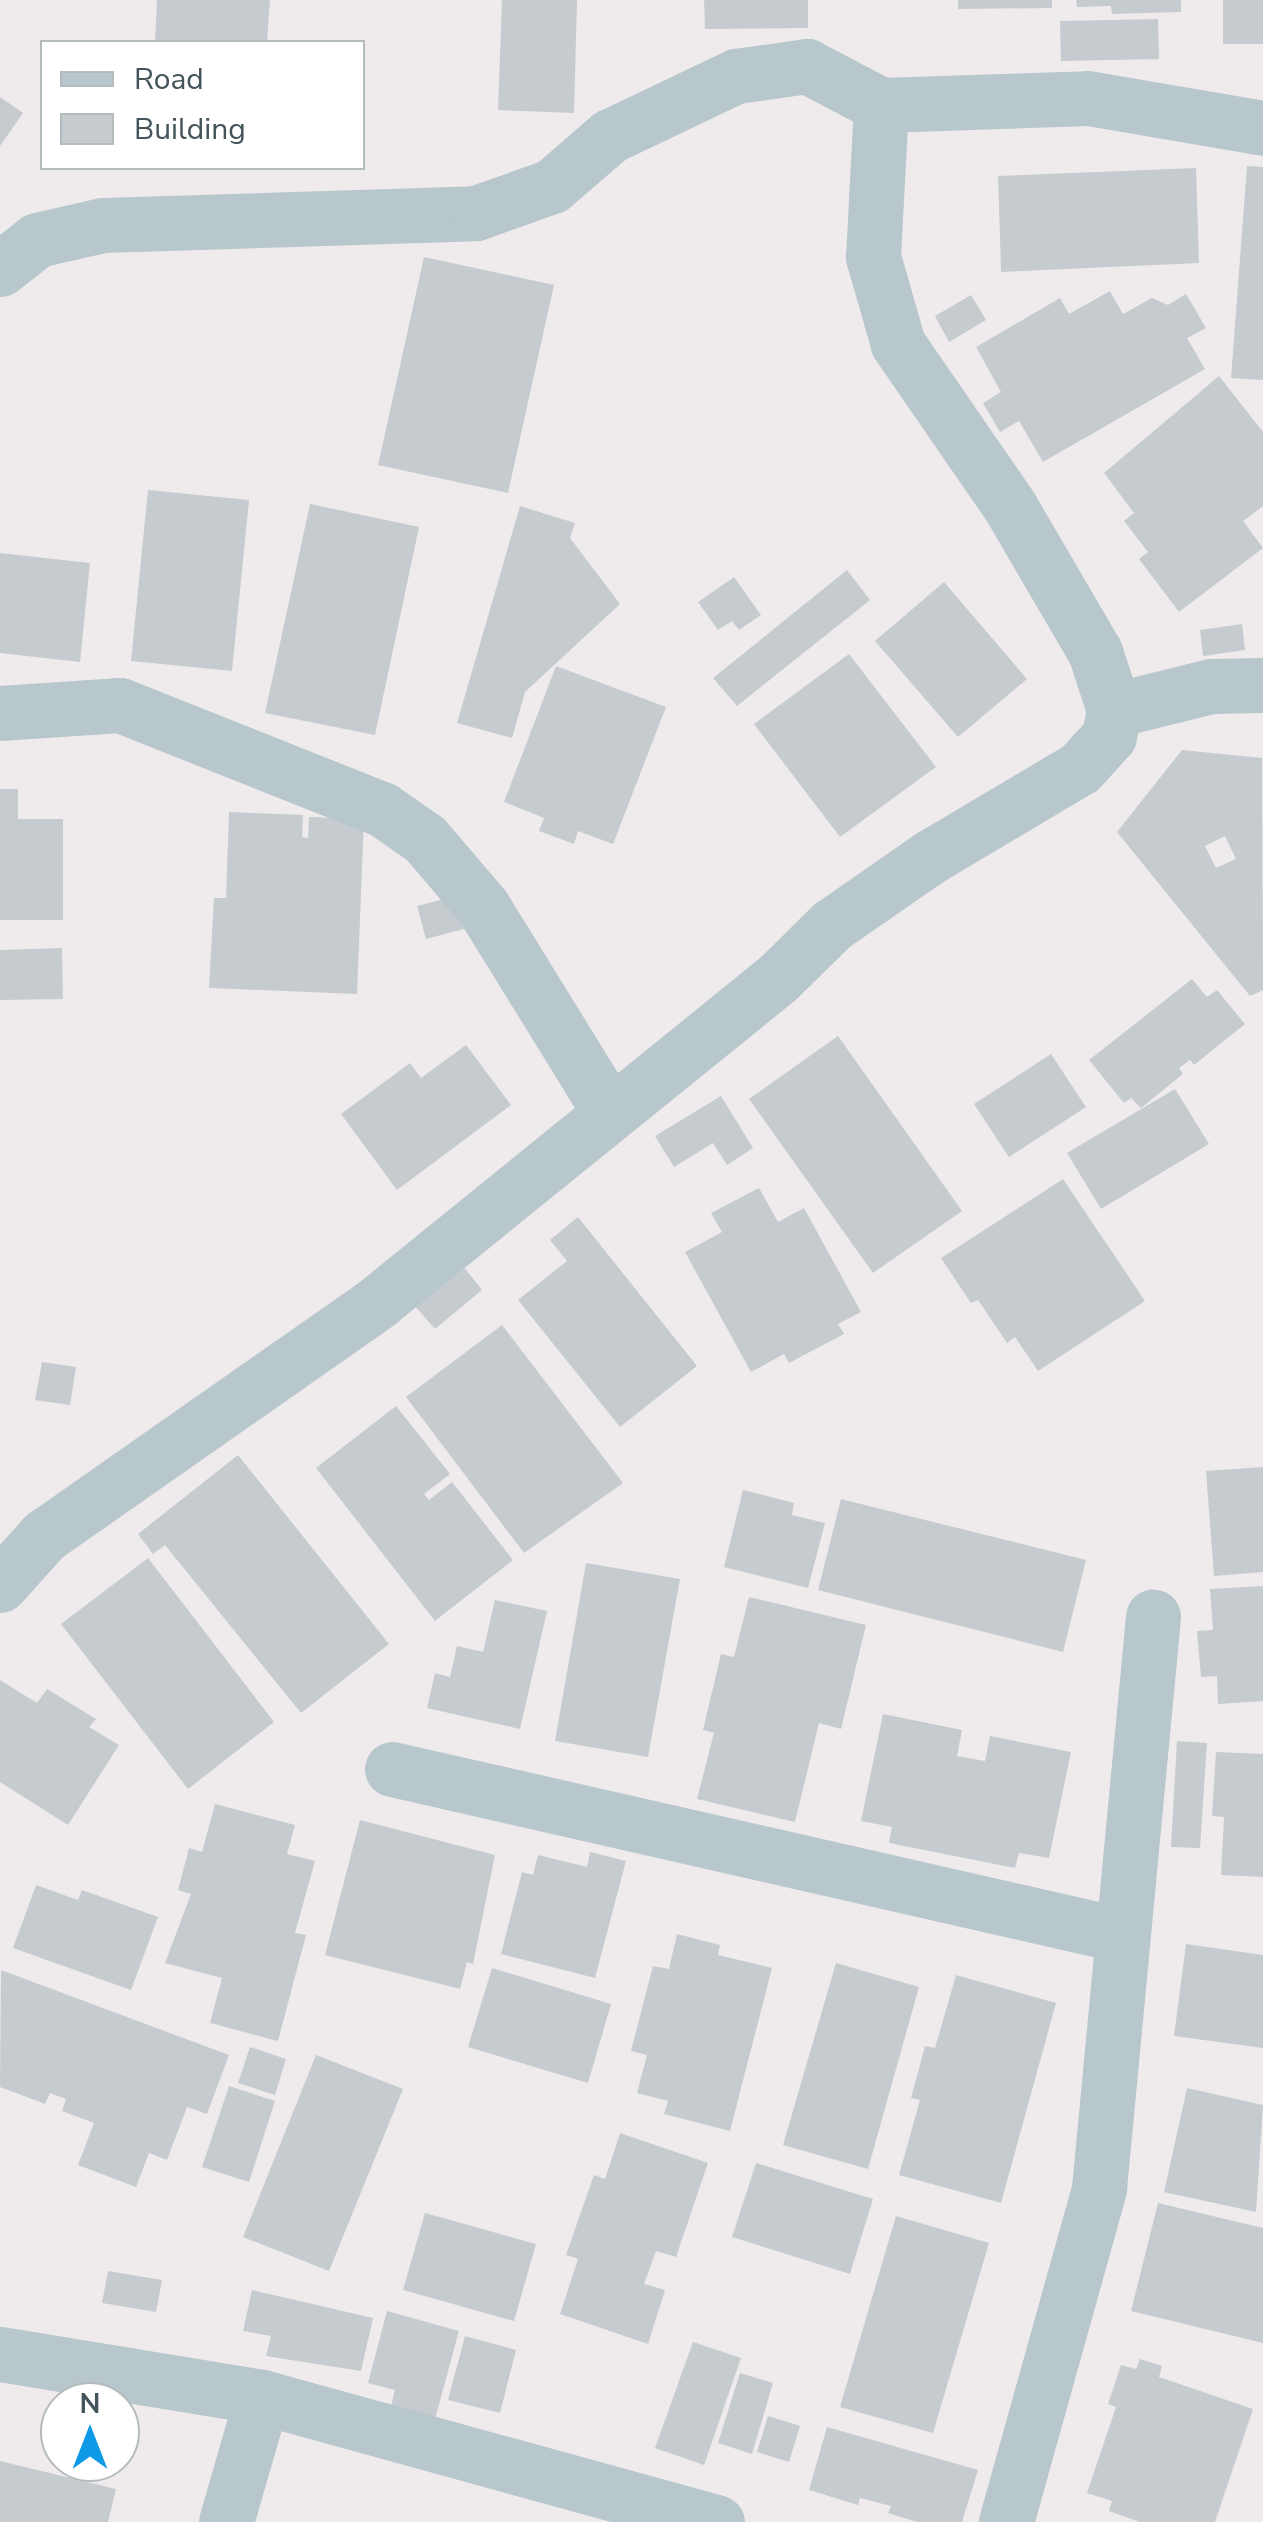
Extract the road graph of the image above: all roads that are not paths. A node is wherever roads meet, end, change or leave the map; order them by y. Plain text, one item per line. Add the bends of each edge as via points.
1 (880, 105) junction
2 (1263, 128) edge
3 (0, 269) edge
4 (1263, 686) edge
5 (1114, 710) junction
6 (0, 713) edge
7 (610, 1111) junction
8 (0, 1585) edge
9 (1154, 1617) dead end
10 (392, 1769) dead end
11 (1122, 1935) junction
12 (0, 2354) edge
13 (262, 2397) junction
14 (226, 2522) edge
15 (716, 2522) edge
16 (1006, 2522) edge

1 - 2 street via 1088,98
1 - 3 street via 807,66 736,76 610,136 552,186 476,212 103,224 37,240
1 - 5 street via 873,257 898,344 1028,538 1095,652
4 - 5 street via 1211,686
5 - 7 street via 1108,736 1080,768 832,925 778,978
6 - 7 street via 120,705 382,809 426,839 483,907
7 - 8 street via 379,1300 44,1536
9 - 11 street
10 - 11 street
11 - 16 street via 1098,2188
12 - 13 street
13 - 14 street
13 - 15 street

